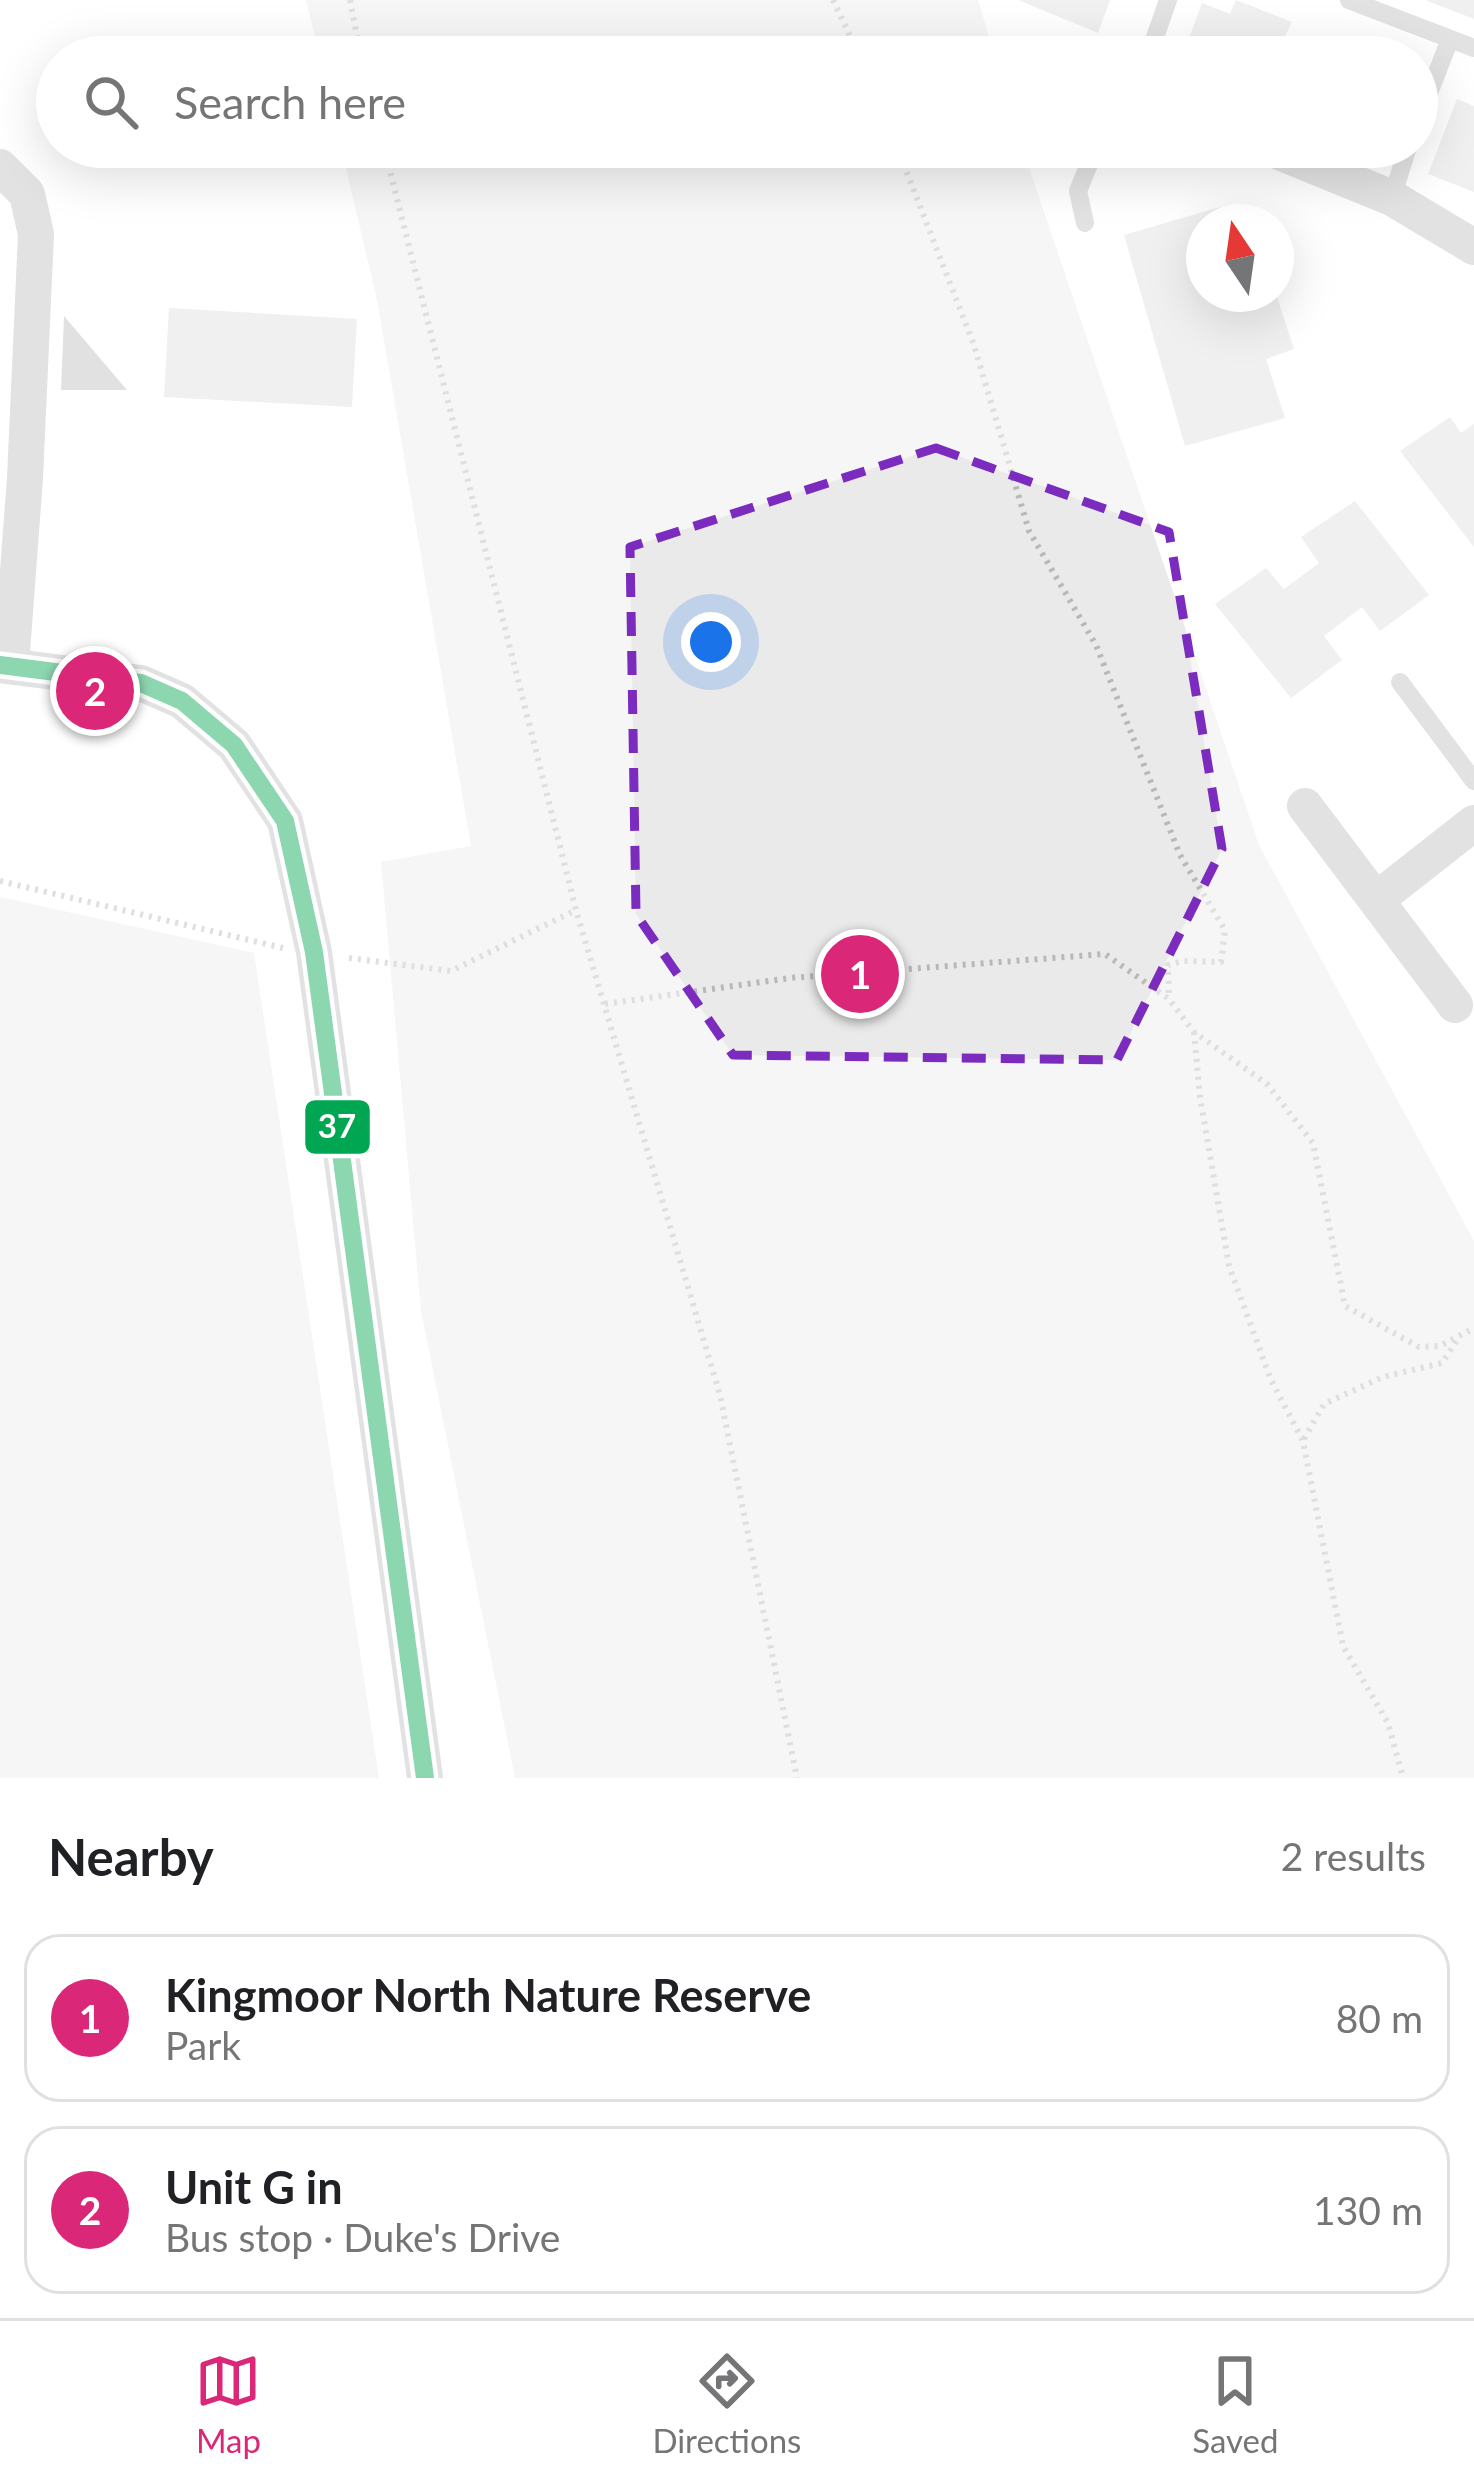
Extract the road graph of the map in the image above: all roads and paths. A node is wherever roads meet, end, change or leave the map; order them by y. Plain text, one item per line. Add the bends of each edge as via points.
1 (350, 0) edge
2 (833, 0) edge
3 (1168, 0) edge
4 (1349, 0) edge
5 (358, 36) edge
6 (850, 36) edge
7 (1155, 36) edge
8 (1450, 39) junction
9 (1474, 48) edge
10 (1438, 70) edge
11 (0, 167) edge
12 (389, 168) edge
13 (905, 168) edge
14 (1087, 168) edge
15 (1319, 168) edge
16 (1401, 168) edge
17 (1391, 197) junction
18 (1085, 223) dead end
19 (1474, 247) edge
20 (6, 665) edge
21 (1400, 682) dead end
22 (1474, 781) edge
23 (1305, 806) dead end
24 (1474, 824) edge
25 (0, 880) edge
26 (1376, 900) junction
27 (576, 910) junction
28 (314, 952) junction
29 (382, 963) dead end
30 (1169, 1000) junction
31 (605, 1004) junction
32 (1455, 1005) dead end
33 (1195, 1033) junction
34 (1474, 1328) edge
35 (1461, 1334) junction
36 (1303, 1442) junction
37 (425, 1778) edge
38 (797, 1778) edge
39 (1403, 1778) edge

1 - 5 path
2 - 6 path
3 - 7 lane
4 - 8 lane
8 - 9 lane
8 - 10 lane
11 - 20 street via 27,194 36,234 26,478
12 - 27 path
13 - 30 path via 974,345 1029,531 1096,646 1180,855 1225,930 1221,962 1168,965
14 - 18 lane via 1078,191
15 - 17 street
16 - 17 lane
17 - 19 street
20 - 28 street via 141,683 182,701 233,746 285,821
21 - 22 lane
23 - 26 street
24 - 26 street
25 - 28 path
26 - 32 street
27 - 29 path via 451,971
27 - 31 path
28 - 37 street
30 - 31 path via 1105,953 790,978
30 - 33 path
31 - 38 path via 720,1394
33 - 35 path via 1267,1084 1313,1143 1345,1306 1419,1347
33 - 36 path via 1228,1266
34 - 35 path
35 - 36 path via 1442,1363 1383,1377 1324,1404
36 - 39 path via 1342,1646 1388,1724

